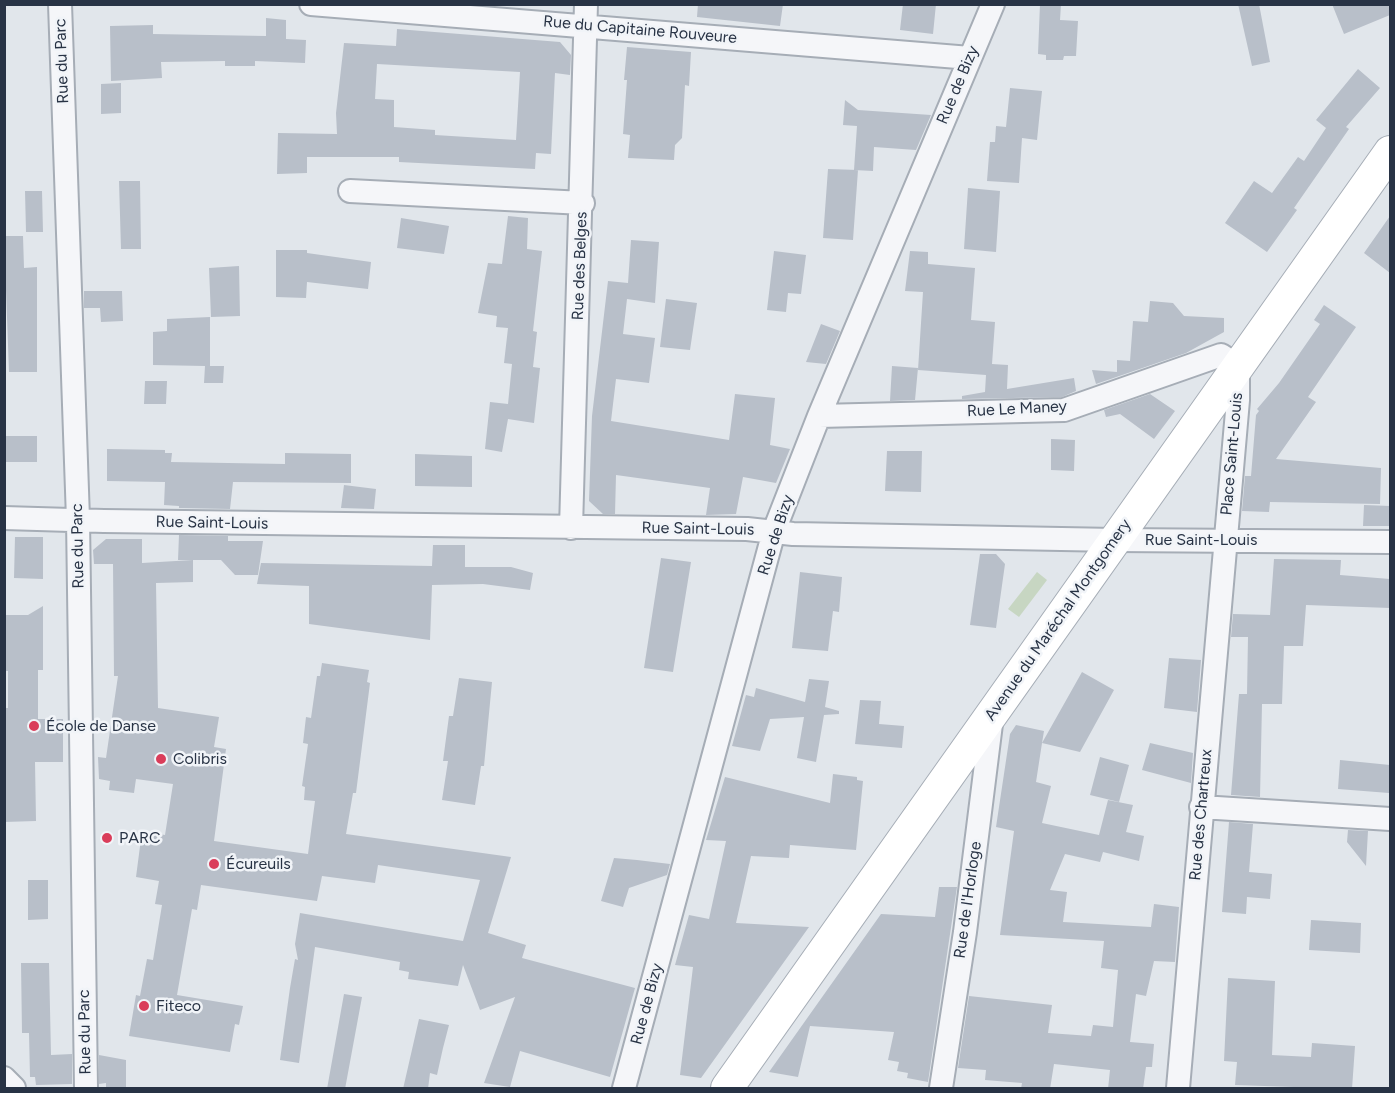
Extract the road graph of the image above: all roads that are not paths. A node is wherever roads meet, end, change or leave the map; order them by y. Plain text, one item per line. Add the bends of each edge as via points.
1 (60, 4) edge
2 (311, 4) edge
3 (993, 4) edge
4 (586, 15) edge
5 (970, 58) junction
6 (1390, 152) edge
7 (351, 192) dead end
8 (583, 203) junction
9 (1238, 366) junction
10 (819, 416) junction
11 (4, 518) edge
12 (78, 519) junction
13 (572, 528) junction
14 (774, 531) junction
15 (1115, 540) junction
16 (1224, 541) junction
17 (1390, 542) edge
18 (993, 712) junction
19 (1202, 807) junction
20 (1390, 819) edge
21 (4, 1078) edge
22 (14, 1089) edge
23 (86, 1089) edge
24 (624, 1089) edge
25 (727, 1089) edge
26 (941, 1089) edge
27 (1178, 1089) edge

1 - 12 street, Rue du Parc
2 - 4 street, Rue du Capitaine Rouveure
3 - 5 street, Rue de Bizy
4 - 5 street, Rue du Capitaine Rouveure
4 - 8 street, Rue des Belges
5 - 10 street, Rue de Bizy
6 - 9 main road, Avenue du Maréchal Montgomery
7 - 8 street
8 - 13 street, Rue des Belges
9 - 10 street, Rue Le Maney via 1221,355 1064,410
9 - 15 main road, Avenue du Maréchal Montgomery
9 - 16 street, Place Saint-Louis
10 - 14 street, Rue de Bizy
11 - 12 street, Rue Saint-Louis
12 - 13 street, Rue Saint-Louis
12 - 23 street, Rue du Parc
13 - 14 street, Rue Saint-Louis
14 - 15 street, Rue Saint-Louis
14 - 24 street, Rue de Bizy
15 - 16 street, Rue Saint-Louis
15 - 18 main road, Avenue du Maréchal Montgomery
16 - 17 street, Rue Saint-Louis
16 - 19 street, Rue des Chartreux
18 - 25 main road, Avenue du Maréchal Montgomery
18 - 26 street, Rue de l'Horloge
19 - 20 street
19 - 27 street, Rue des Chartreux
21 - 22 street

